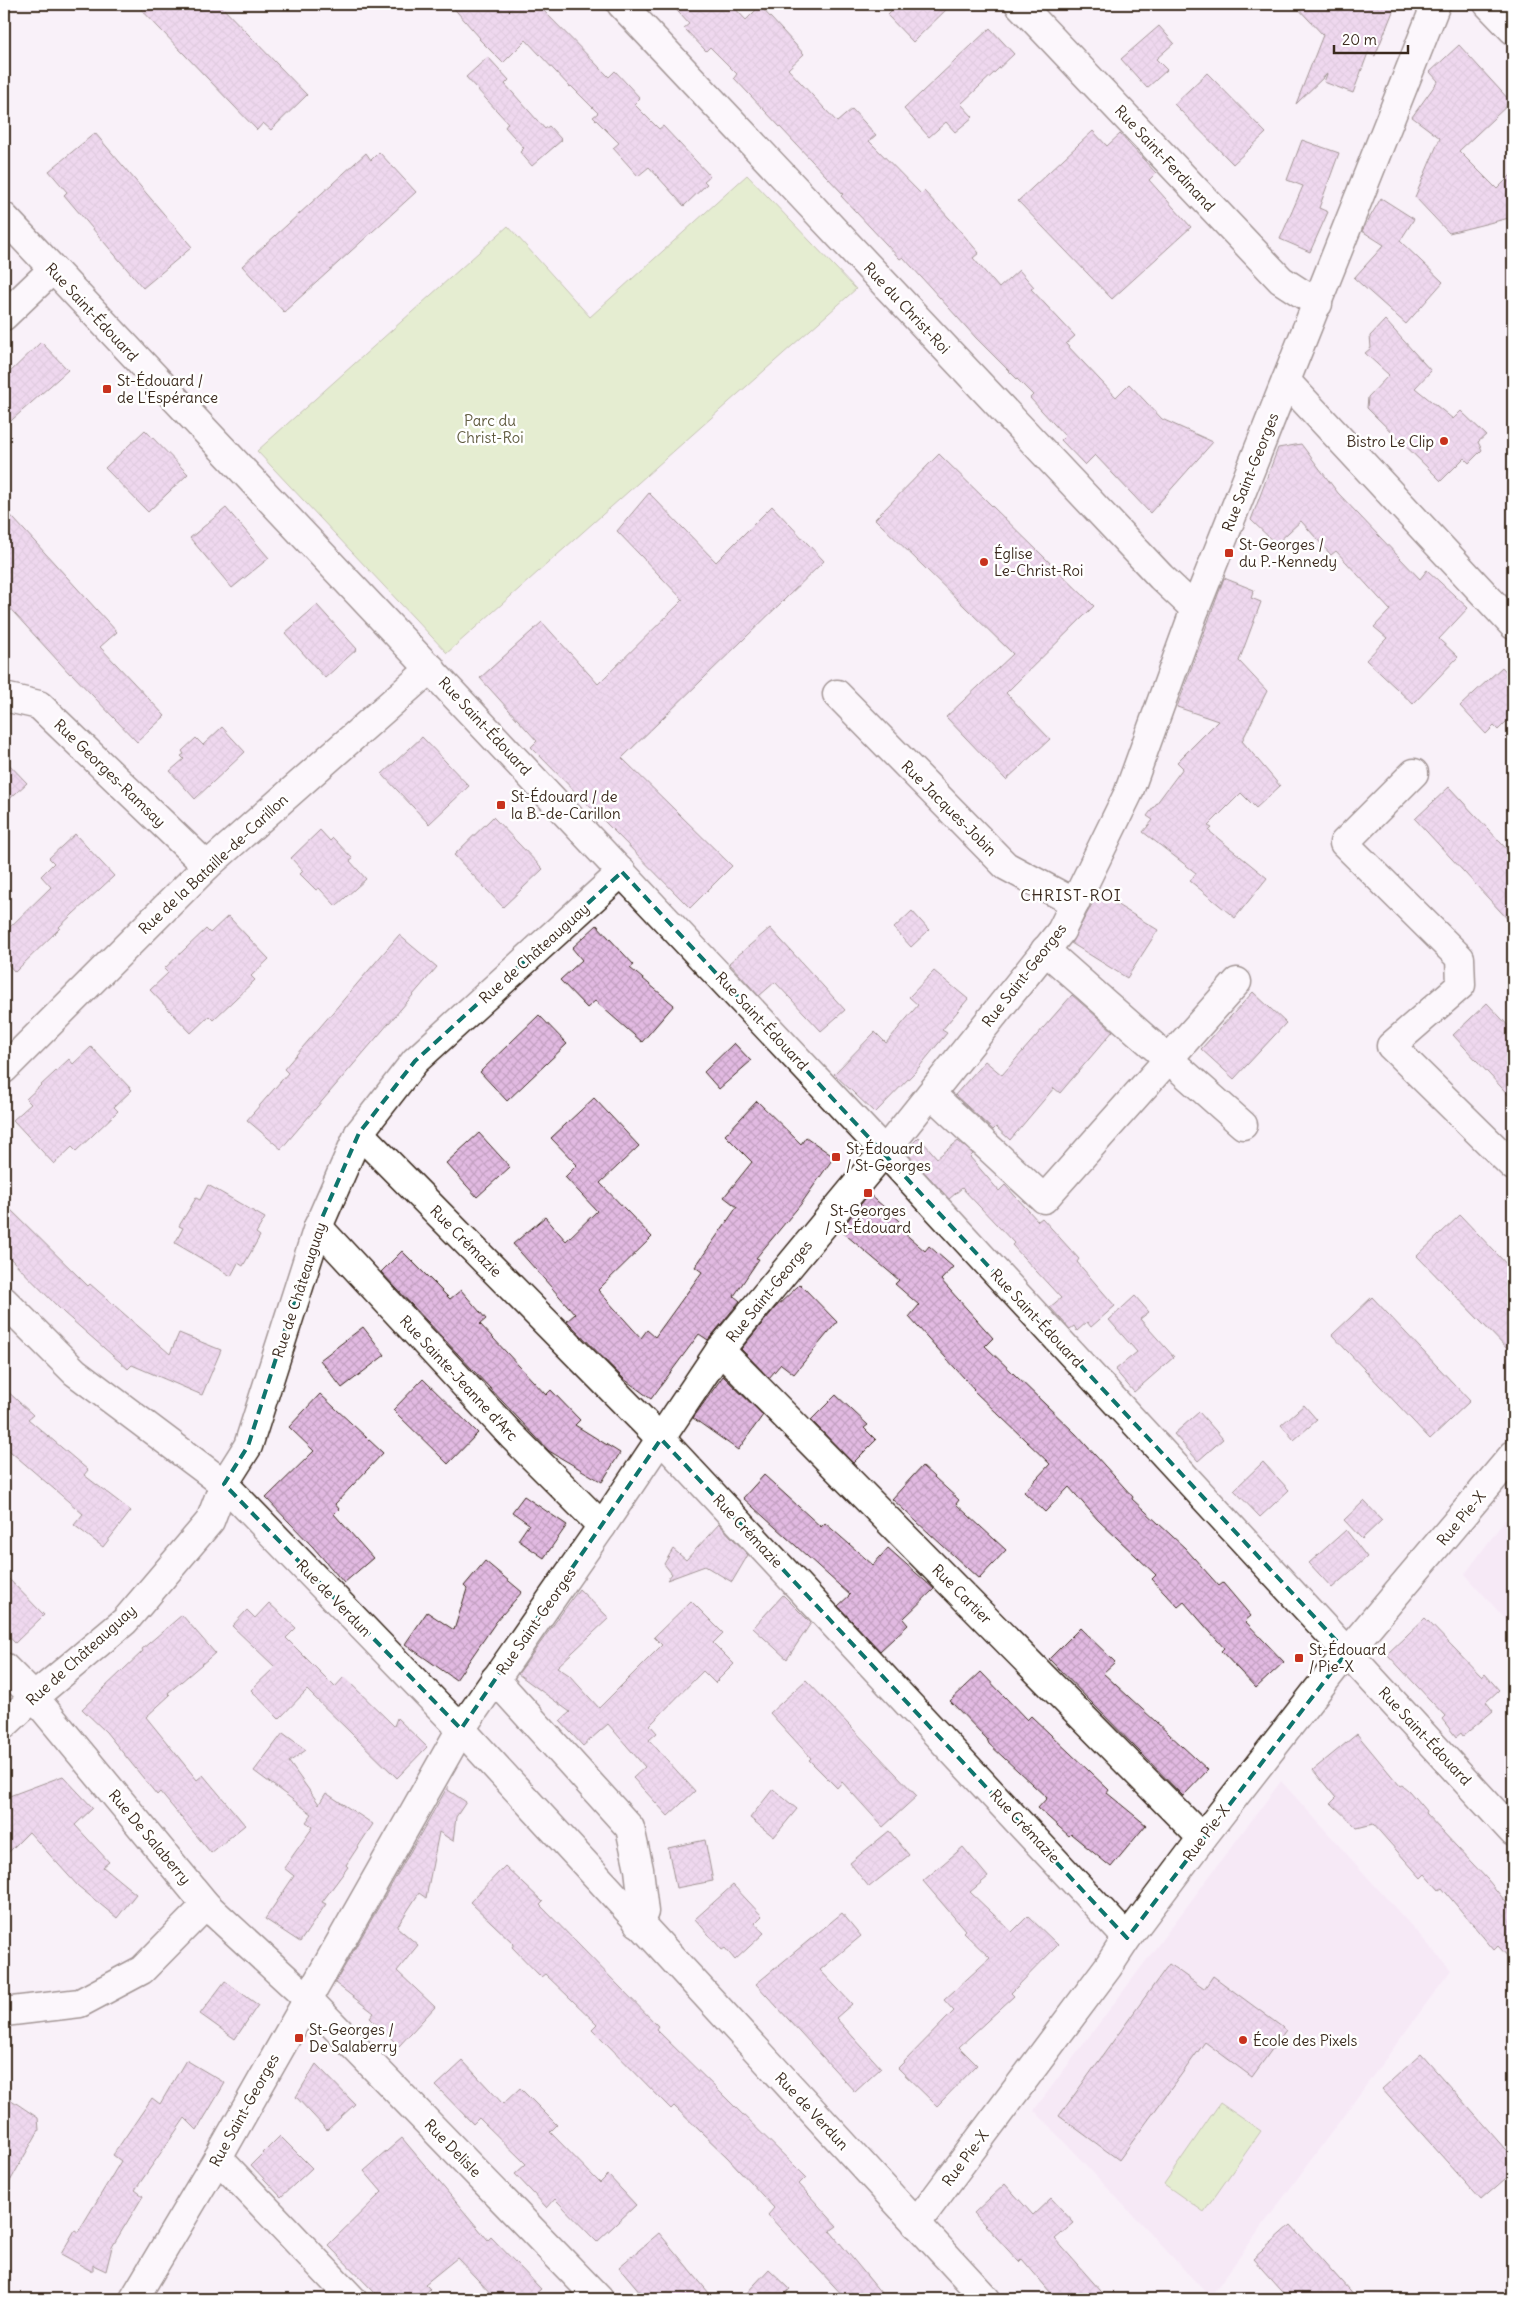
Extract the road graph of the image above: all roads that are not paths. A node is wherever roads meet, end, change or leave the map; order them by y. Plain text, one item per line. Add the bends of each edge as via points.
1 (621, 4) edge
2 (1019, 4) edge
3 (1436, 4) edge
4 (1488, 4) edge
5 (1513, 30) edge
6 (4, 217) edge
7 (52, 270) junction
8 (1318, 304) junction
9 (4, 316) edge
10 (1286, 380) junction
11 (1195, 609) junction
12 (1513, 625) edge
13 (431, 668) junction
14 (837, 694) dead end
15 (4, 697) edge
16 (1414, 773) dead end
17 (207, 866) junction
18 (622, 872) junction
19 (1075, 903) junction
20 (1045, 950) junction
21 (1236, 982) dead end
22 (1168, 1059) junction
23 (4, 1069) edge
24 (931, 1094) junction
25 (1243, 1125) dead end
26 (359, 1133) junction
27 (884, 1151) junction
28 (1513, 1166) edge
29 (318, 1226) junction
30 (4, 1302) edge
31 (720, 1350) junction
32 (661, 1439) junction
33 (1513, 1455) edge
34 (224, 1484) junction
35 (602, 1526) junction
36 (1347, 1652) junction
37 (4, 1667) edge
38 (495, 1679) junction
39 (34, 1697) junction
40 (4, 1725) edge
41 (461, 1729) junction
42 (1513, 1832) edge
43 (1202, 1838) junction
44 (206, 1905) junction
45 (638, 1923) junction
46 (1127, 1938) junction
47 (307, 1998) junction
48 (4, 2012) edge
49 (218, 2158) junction
50 (916, 2224) junction
51 (134, 2299) edge
52 (352, 2299) edge
53 (599, 2299) edge
54 (986, 2299) edge

1 - 11 street, Rue du Christ-Roi via 1161,577
2 - 8 street, Rue Saint-Ferdinand via 1280,280
3 - 8 street, Rue Saint-Georges
4 - 5 street
6 - 7 street, Rue Saint-Édouard
7 - 9 street
7 - 13 street, Rue Saint-Édouard
8 - 10 street, Rue Saint-Georges
10 - 11 street, Rue Saint-Georges
10 - 12 street
11 - 19 street, Rue Saint-Georges via 1128,794
13 - 17 street, Rue de la Bataille-de-Carillon
13 - 18 street, Rue Saint-Édouard
14 - 19 street, Rue Jacques-Jobin via 1006,866
15 - 17 street, Rue Georges-Ramsay via 39,705
16 - 28 street via 1344,843 1460,958 1461,985 1391,1046
17 - 23 street, Rue de la Bataille-de-Carillon
18 - 26 street, Rue de Châteauguay via 415,1062
18 - 27 street, Rue Saint-Édouard
19 - 20 street, Rue Saint-Georges via 1061,931
20 - 22 street
20 - 24 street, Rue Saint-Georges
21 - 22 street
22 - 24 street via 1044,1200
22 - 25 street
24 - 27 street, Rue Saint-Georges
26 - 29 street, Rue de Châteauguay
26 - 32 street, Rue Crémazie
27 - 31 street, Rue Saint-Georges
27 - 36 street, Rue Saint-Édouard
29 - 34 street, Rue de Châteauguay via 248,1446
29 - 35 street, Rue Sainte-Jeanne d'Arc via 512,1436
30 - 34 street, Rue de Verdun via 75,1372
31 - 32 street, Rue Saint-Georges
31 - 43 street, Rue Cartier
32 - 35 street, Rue Saint-Georges
32 - 46 street, Rue Crémazie
33 - 36 street, Rue Pie-X
34 - 39 street, Rue de Châteauguay via 210,1521 125,1621
34 - 41 street, Rue de Verdun
35 - 38 street, Rue Saint-Georges
36 - 42 street, Rue Saint-Édouard
36 - 43 street, Rue Pie-X
37 - 39 street, Rue De Salaberry
38 - 41 street, Rue Saint-Georges
38 - 45 street via 630,1828 644,1912
39 - 40 street, Rue de Châteauguay
39 - 44 street, Rue De Salaberry
41 - 45 street, Rue de Verdun
41 - 47 street, Rue Saint-Georges
43 - 46 street, Rue Pie-X
44 - 47 street, Rue De Salaberry
44 - 48 street via 142,1970 80,2003
45 - 50 street, Rue de Verdun
46 - 50 street, Rue Pie-X via 1108,1968
47 - 49 street, Rue Saint-Georges
47 - 53 street, Rue Delisle
49 - 51 street, Rue Saint-Georges
49 - 52 street
50 - 54 street, Rue de Verdun

